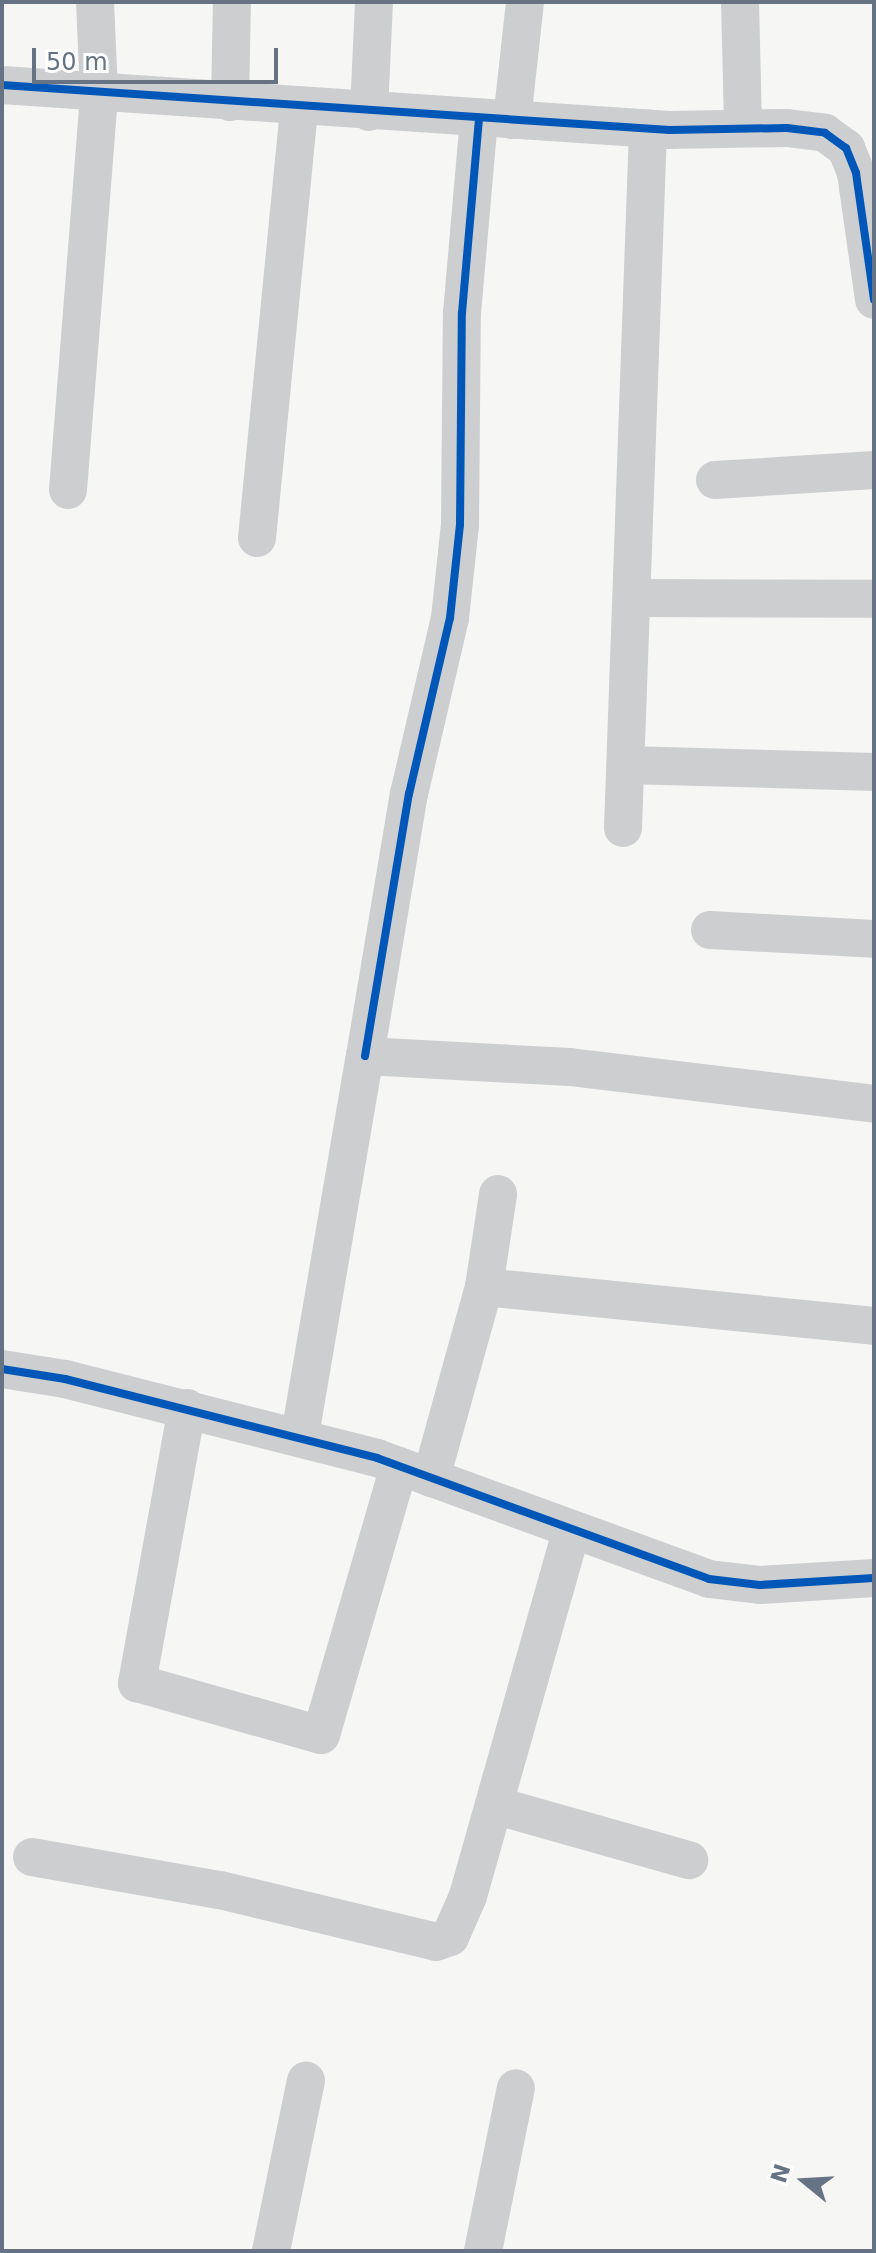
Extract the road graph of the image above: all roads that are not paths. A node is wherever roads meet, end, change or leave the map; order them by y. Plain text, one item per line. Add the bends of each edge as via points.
1 (95, 2) edge
2 (232, 2) edge
3 (374, 2) edge
4 (525, 2) edge
5 (740, 2) edge
6 (2, 85) edge
7 (99, 93) junction
8 (230, 102) junction
9 (299, 107) junction
10 (369, 112) junction
11 (495, 119) junction
12 (648, 128) junction
13 (743, 128) junction
14 (867, 204) edge
15 (874, 300) edge
16 (874, 470) edge
17 (715, 480) dead end
18 (68, 490) dead end
19 (257, 538) dead end
20 (632, 598) junction
21 (874, 599) edge
22 (626, 765) junction
23 (874, 772) edge
24 (623, 828) dead end
25 (710, 930) dead end
26 (874, 939) edge
27 (365, 1056) junction
28 (874, 1104) edge
29 (498, 1194) dead end
30 (484, 1287) junction
31 (874, 1326) edge
32 (2, 1369) edge
33 (187, 1408) junction
34 (300, 1435) junction
35 (415, 1472) junction
36 (571, 1531) junction
37 (874, 1578) edge
38 (494, 1805) junction
39 (32, 1857) dead end
40 (689, 1860) dead end
41 (306, 2081) dead end
42 (516, 2088) dead end
43 (271, 2251) edge
44 (483, 2251) edge

1 - 7 street
2 - 8 street
3 - 10 street
4 - 11 street
5 - 13 street
6 - 7 street
7 - 8 street
7 - 18 street
8 - 9 street
9 - 10 street
9 - 19 street
10 - 11 street
11 - 12 street
11 - 27 street via 462,313 460,525 450,618 409,794
12 - 13 street
12 - 20 street
13 - 14 street via 825,133 846,148
14 - 15 street
16 - 17 street
20 - 21 street
20 - 22 street
22 - 23 street
22 - 24 street
25 - 26 street
27 - 28 street via 570,1067
27 - 34 street
29 - 30 street
30 - 31 street
30 - 35 street
32 - 33 street
33 - 34 street
33 - 35 street via 137,1683 321,1735
34 - 35 street
35 - 36 street
36 - 37 street via 709,1579 760,1585
36 - 38 street
38 - 39 street via 461,1919 450,1937 436,1942 220,1890
38 - 40 street
41 - 43 street
42 - 44 street

